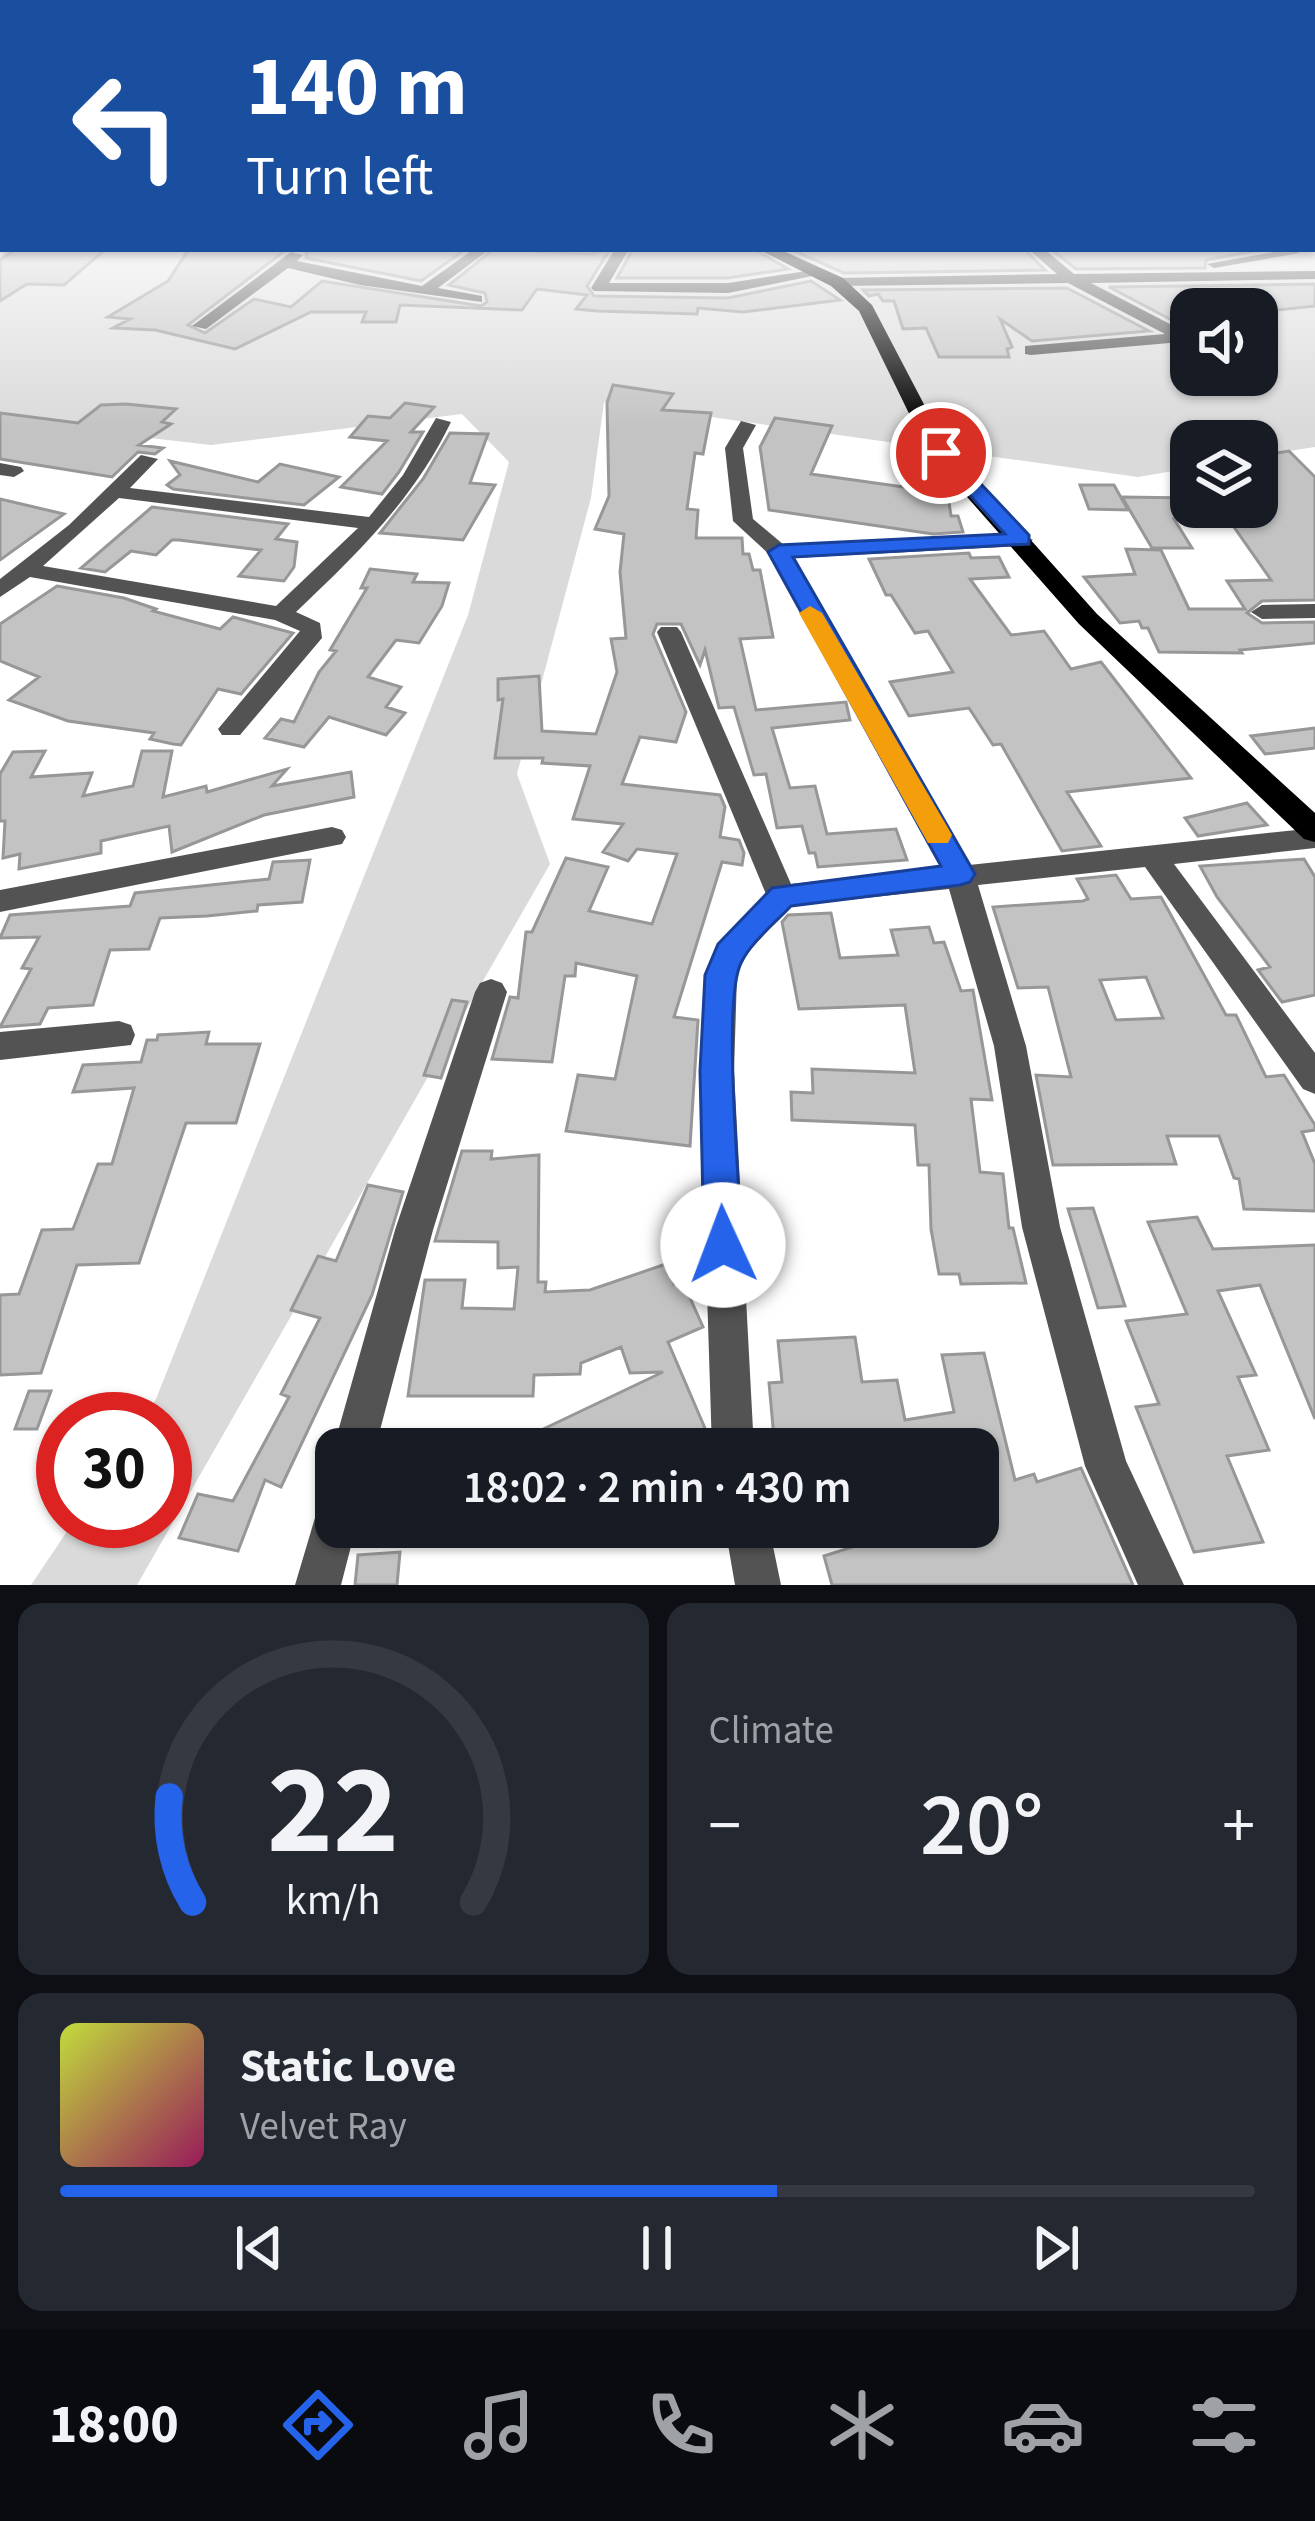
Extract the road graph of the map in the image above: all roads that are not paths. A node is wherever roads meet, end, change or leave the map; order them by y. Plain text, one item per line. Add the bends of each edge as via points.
1 (262, 280) edge
2 (366, 280) edge
3 (440, 280) edge
4 (604, 280) edge
5 (809, 280) edge
6 (831, 280) edge
7 (1074, 280) edge
8 (423, 292) junction
9 (477, 299) dead end
10 (200, 326) dead end
11 (1170, 330) edge
12 (1170, 340) edge
13 (1031, 350) dead end
14 (442, 422) dead end
15 (747, 425) dead end
16 (148, 459) dead end
17 (116, 492) junction
18 (374, 524) junction
19 (1022, 540) junction
20 (779, 552) junction
21 (26, 570) junction
22 (0, 590) edge
23 (1315, 611) edge
24 (1262, 612) dead end
25 (281, 614) junction
26 (669, 632) dead end
27 (231, 729) dead end
28 (1315, 835) edge
29 (332, 837) dead end
30 (1154, 858) junction
31 (960, 874) junction
32 (782, 896) junction
33 (0, 902) edge
34 (491, 992) dead end
35 (119, 1035) dead end
36 (0, 1046) edge
37 (1315, 1079) edge
38 (360, 1428) edge
39 (732, 1428) edge
40 (328, 1548) edge
41 (751, 1548) edge
42 (318, 1585) edge
43 (758, 1585) edge
44 (1161, 1585) edge

1 - 10 street
2 - 8 street
3 - 8 street
4 - 5 street via 599,288
6 - 19 main road via 866,309 941,453
7 - 11 street
8 - 9 street
12 - 13 street
14 - 18 street via 421,466
15 - 20 street via 734,448 740,513
16 - 17 street
17 - 18 street
17 - 21 street
18 - 25 street
19 - 20 street
19 - 28 main road via 1088,619
20 - 31 street
21 - 22 street
21 - 25 street
23 - 24 street
25 - 27 street via 306,623 310,638
26 - 32 street
28 - 30 street
29 - 33 street
30 - 31 street
30 - 37 street
31 - 32 street
31 - 44 street via 1010,1046 1041,1227 1106,1466
32 - 39 street via 729,953 721,975 717,1071
34 - 38 street
35 - 36 street
40 - 42 street
41 - 43 street

